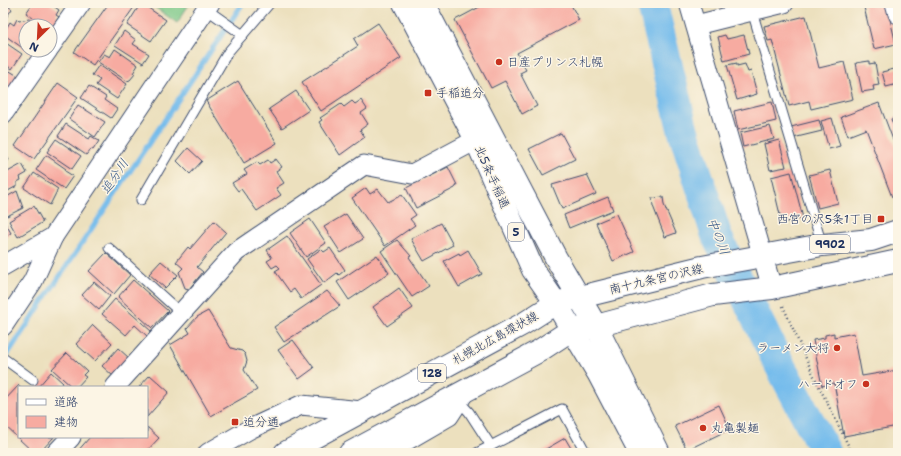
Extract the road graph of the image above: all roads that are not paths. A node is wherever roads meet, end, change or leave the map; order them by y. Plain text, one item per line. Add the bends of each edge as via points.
1 (270, 3) edge
2 (404, 3) edge
3 (424, 3) edge
4 (689, 3) edge
5 (784, 3) edge
6 (895, 3) edge
7 (78, 5) edge
8 (212, 10) edge
9 (752, 11) junction
10 (898, 14) edge
11 (696, 25) junction
12 (240, 33) junction
13 (58, 35) edge
14 (42, 58) edge
15 (3, 114) edge
16 (476, 140) junction
17 (141, 200) dead end
18 (898, 231) edge
19 (53, 238) junction
20 (822, 245) junction
21 (109, 248) dead end
22 (763, 257) junction
23 (898, 261) edge
24 (3, 266) edge
25 (774, 292) junction
26 (580, 297) junction
27 (556, 302) junction
28 (182, 313) junction
29 (3, 326) edge
30 (596, 326) junction
31 (571, 330) junction
32 (3, 358) edge
33 (33, 380) dead end
34 (116, 386) edge
35 (462, 396) junction
36 (362, 411) junction
37 (70, 438) edge
38 (491, 446) junction
39 (56, 453) edge
40 (208, 453) edge
41 (285, 453) edge
42 (350, 453) edge
43 (385, 453) edge
44 (477, 453) edge
45 (586, 453) edge
46 (640, 453) edge
47 (659, 453) edge

1 - 12 lane
2 - 16 main road, 北5条手稲通 / 5
3 - 26 main road, 北5条手稲通 / 5 via 556,258
4 - 11 street
5 - 9 street
6 - 10 street
7 - 13 street
8 - 12 lane
8 - 19 street
9 - 11 street
9 - 20 lane
11 - 22 street
12 - 17 lane
14 - 15 street
16 - 27 main road, 北5条手稲通 / 5 via 533,270
16 - 28 street via 412,174 364,165 236,252
18 - 20 main road, 南十九条宮の沢線 / 9902 via 871,240
19 - 24 street
19 - 29 street via 33,281
20 - 22 main road, 南十九条宮の沢線 / 9902
21 - 28 lane
22 - 25 street
22 - 26 main road, 南十九条宮の沢線 / 9902 via 702,267
23 - 25 main road
25 - 30 main road via 714,295
26 - 27 main road, 札幌北広島環状線 / 128
26 - 30 main road, 北5条手稲通 / 5
27 - 31 main road, 北5条手稲通 / 5
27 - 36 main road, 札幌北広島環状線 / 128 via 523,324
28 - 34 street
30 - 31 main road, 128
30 - 47 main road, 北5条手稲通 / 5
31 - 35 main road, 128
31 - 46 main road, 北5条手稲通 / 5 via 598,373
32 - 33 lane
35 - 38 lane
35 - 42 main road, 128
35 - 43 street via 449,416
36 - 40 street via 301,405 250,429
36 - 41 main road, 札幌北広島環状線 / 128
37 - 39 street
38 - 44 lane
38 - 45 lane via 562,409

